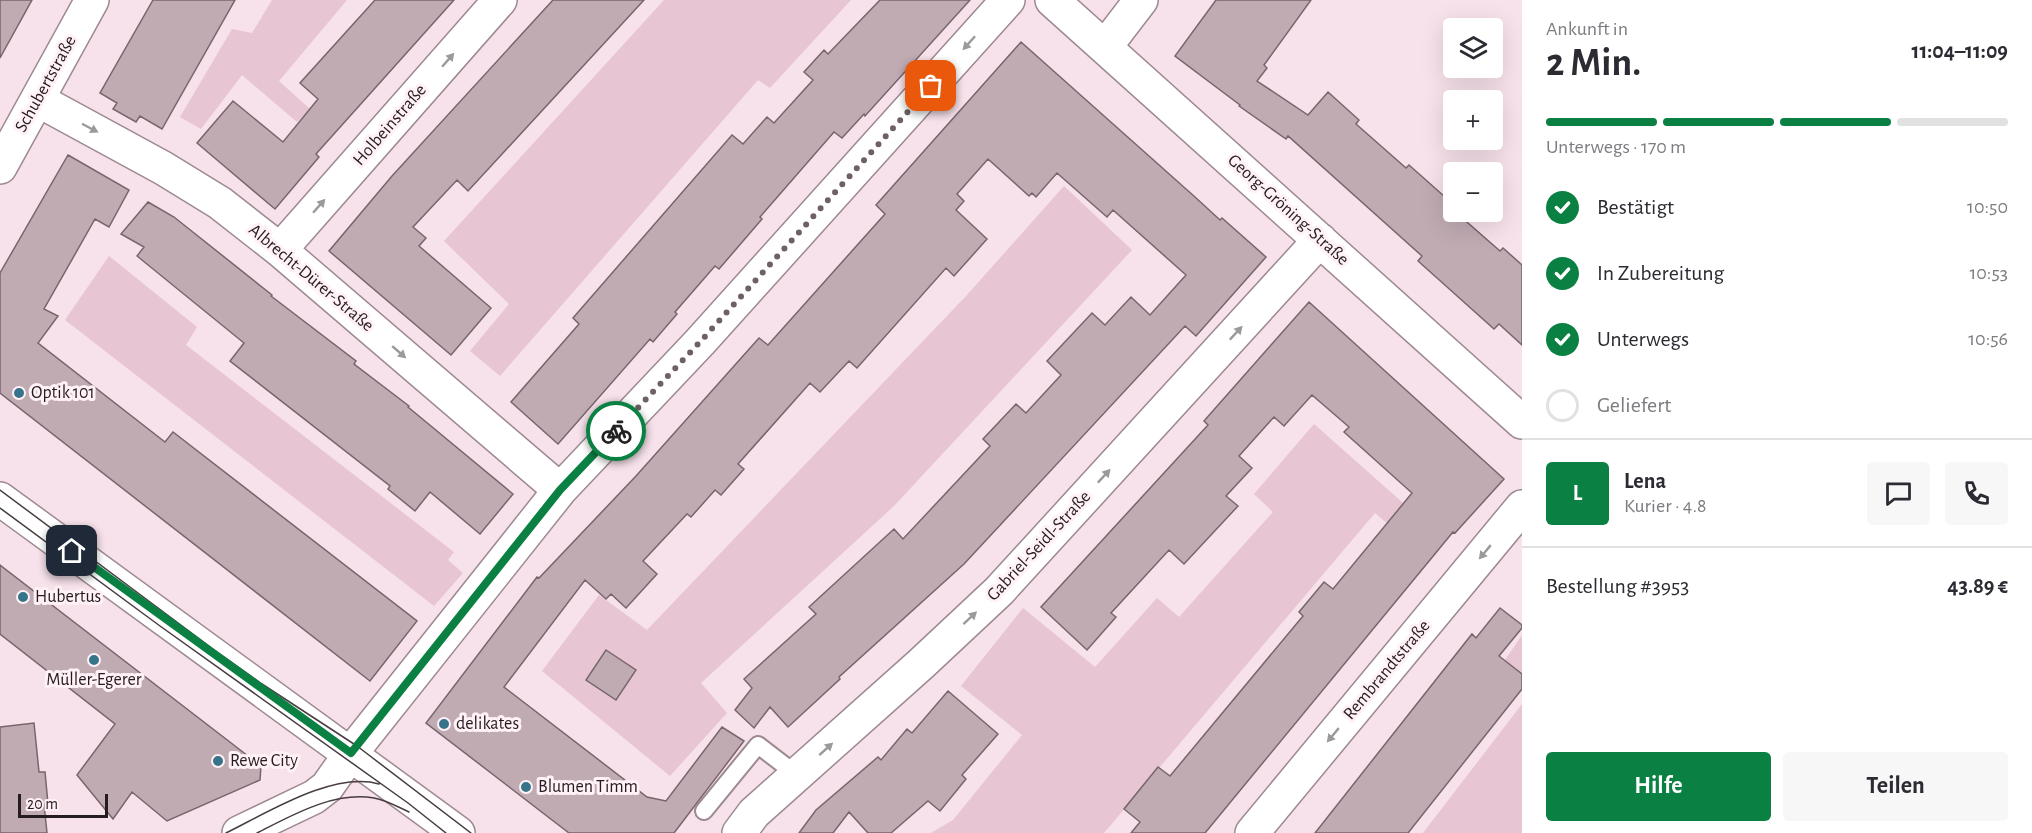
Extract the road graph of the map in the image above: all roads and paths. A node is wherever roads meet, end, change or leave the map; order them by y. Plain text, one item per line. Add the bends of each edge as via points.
1 (92, 0) edge
2 (500, 0) edge
3 (1008, 0) edge
4 (1052, 0) edge
5 (1141, 0) edge
6 (1105, 47) junction
7 (38, 100) junction
8 (0, 167) edge
9 (1320, 240) junction
10 (280, 250) junction
11 (1522, 422) edge
12 (560, 490) junction
13 (0, 499) edge
14 (1522, 507) edge
15 (351, 753) junction
16 (797, 775) junction
17 (704, 811) dead end
18 (239, 833) edge
19 (458, 833) edge
20 (739, 833) edge
21 (1252, 833) edge

1 - 7 street, Schubertstraße
10 -> 2 street, Holbeinstraße
3 -> 12 street via 700,342
4 - 6 street, Georg-Gröning-Straße
5 - 6 street
6 - 9 street, Georg-Gröning-Straße
7 - 8 street, Schubertstraße
7 -> 10 street, Albrecht-Dürer-Straße via 220,203
9 - 11 street, Georg-Gröning-Straße
16 -> 9 street, Gabriel-Seidl-Straße via 999,591
10 -> 12 street, Albrecht-Dürer-Straße
12 - 15 street
13 - 15 street
14 -> 21 street, Rembrandtstraße
15 - 18 street via 327,787 314,797
15 - 19 street
16 - 17 lane via 758,745
16 - 20 street, Gabriel-Seidl-Straße via 754,813

